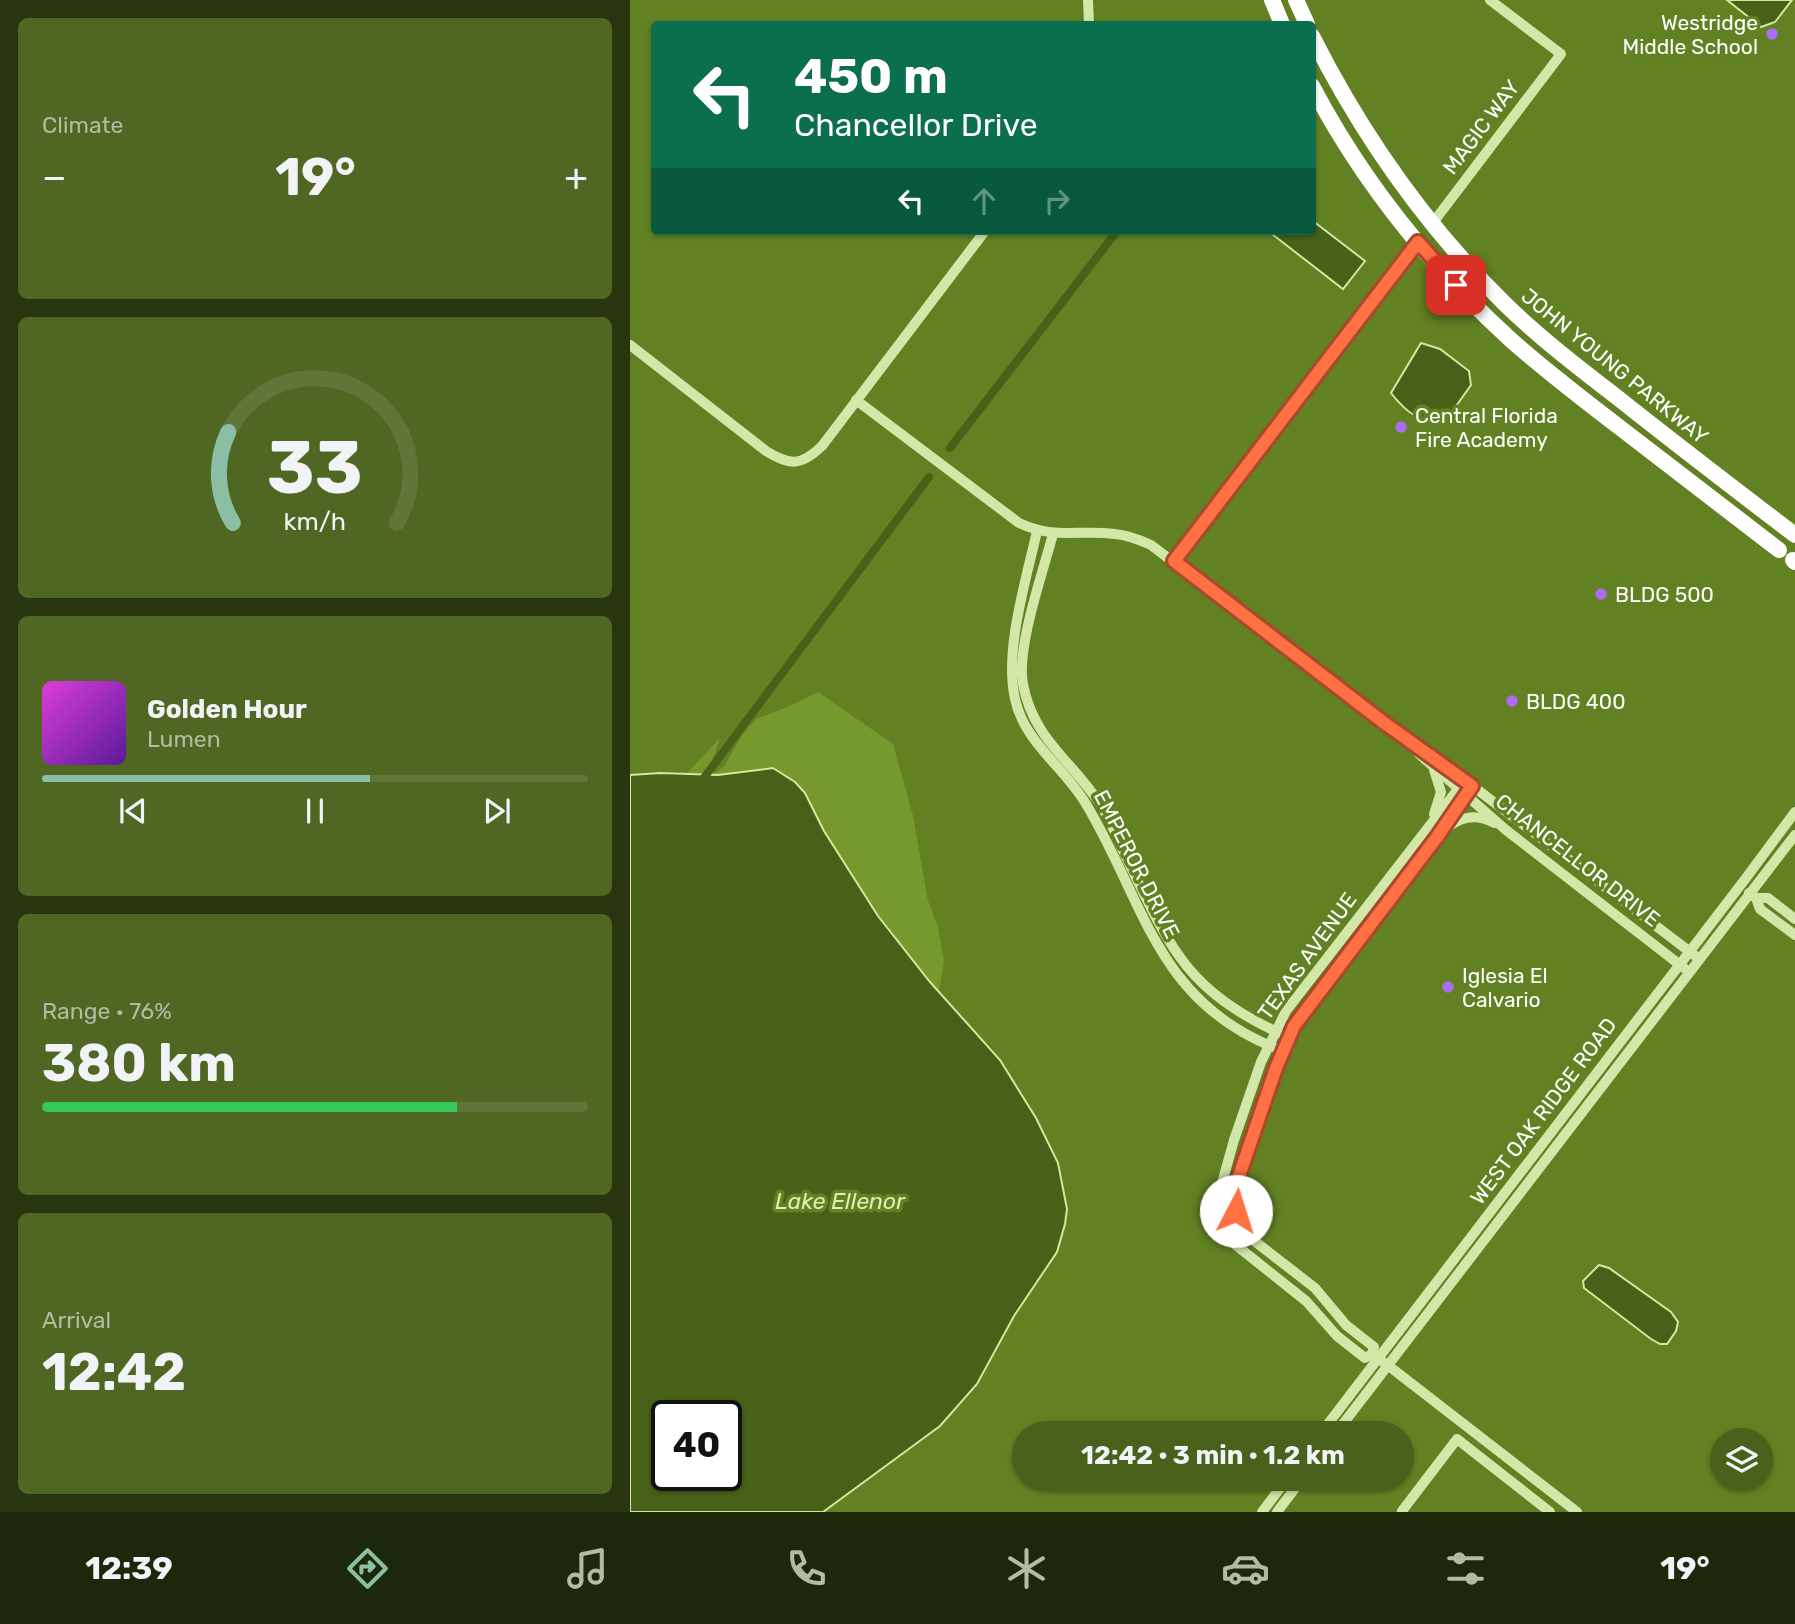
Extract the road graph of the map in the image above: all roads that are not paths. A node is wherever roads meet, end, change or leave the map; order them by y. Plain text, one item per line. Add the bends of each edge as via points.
1 (1088, 0) edge
2 (1272, 0) edge
3 (1296, 0) edge
4 (1490, 0) edge
5 (1089, 21) edge
6 (1281, 21) edge
7 (1306, 21) edge
8 (1316, 43) edge
9 (1316, 93) edge
10 (1388, 204) junction
11 (1432, 224) junction
12 (982, 235) edge
13 (1418, 242) junction
14 (1461, 258) junction
15 (630, 345) edge
16 (856, 400) junction
17 (1037, 531) junction
18 (1053, 534) junction
19 (1795, 535) edge
20 (1779, 550) dead end
21 (1174, 561) junction
22 (1383, 722) junction
23 (1431, 764) junction
24 (1465, 788) junction
25 (1795, 812) edge
26 (1431, 824) junction
27 (1795, 825) edge
28 (1506, 830) junction
29 (1795, 835) edge
30 (1437, 837) junction
31 (1753, 895) junction
32 (1795, 919) edge
33 (1795, 935) edge
34 (1694, 955) junction
35 (1684, 967) junction
36 (1298, 995) junction
37 (1310, 1004) junction
38 (1275, 1031) junction
39 (1288, 1037) junction
40 (1268, 1045) junction
41 (1282, 1051) junction
42 (1234, 1140) junction
43 (1250, 1143) junction
44 (1522, 1171) junction
45 (1220, 1190) junction
46 (1235, 1193) junction
47 (1516, 1198) junction
48 (1255, 1243) junction
49 (1245, 1255) junction
50 (1307, 1282) junction
51 (1298, 1294) junction
52 (1346, 1325) junction
53 (1337, 1336) junction
54 (1379, 1359) junction
55 (1330, 1421) edge
56 (1343, 1421) edge
57 (1278, 1491) edge
58 (1285, 1491) edge
59 (1293, 1491) edge
60 (1287, 1499) junction
61 (1262, 1512) edge
62 (1277, 1512) edge
63 (1403, 1512) edge
64 (1550, 1512) edge
65 (1577, 1512) edge

1 - 5 street
2 - 6 highway
3 - 7 highway
4 - 11 street, MAGIC WAY via 1561,54
8 - 11 highway, JOHN YOUNG PARKWAY via 1365,131
9 - 10 highway, JOHN YOUNG PARKWAY
10 - 11 highway via 1409,218
10 - 13 highway, JOHN YOUNG PARKWAY
11 - 14 highway, JOHN YOUNG PARKWAY
12 - 16 street
13 - 14 highway via 1439,246
13 - 20 highway, JOHN YOUNG PARKWAY via 1466,296 1535,361
13 - 21 street
14 - 19 highway, JOHN YOUNG PARKWAY via 1552,346
15 - 16 street via 782,461 810,458
16 - 17 street, CHANCELLOR DRIVE via 1000,511
17 - 18 street, CHANCELLOR DRIVE
17 - 40 street, EMPEROR DRIVE via 1012,659 1012,681 1022,720 1085,802 1159,949 1178,976 1213,1011
18 - 21 street, CHANCELLOR DRIVE via 1134,538
18 - 38 street, EMPEROR DRIVE via 1022,657 1022,681 1035,722 1103,809 1180,961 1216,997
21 - 22 street, CHANCELLOR DRIVE
22 - 23 street, CHANCELLOR DRIVE
22 - 24 street, CHANCELLOR DRIVE
23 - 24 street, CHANCELLOR DRIVE
23 - 26 street via 1441,792
24 - 26 street, TEXAS AVENUE
24 - 28 street, CHANCELLOR DRIVE
24 - 30 street, TEXAS AVENUE
24 - 34 street, CHANCELLOR DRIVE
25 - 34 street, WEST OAK RIDGE ROAD
26 - 36 street, TEXAS AVENUE
27 - 31 street via 1759,872
28 - 30 street via 1487,819 1464,818
28 - 35 street, CHANCELLOR DRIVE
29 - 31 street, WEST OAK RIDGE ROAD
30 - 37 street, TEXAS AVENUE
31 - 32 street via 1768,898
31 - 33 street via 1760,909
31 - 34 street, WEST OAK RIDGE ROAD
34 - 35 street, WEST OAK RIDGE ROAD
35 - 44 street, WEST OAK RIDGE ROAD
35 - 47 street, WEST OAK RIDGE ROAD
36 - 37 street
36 - 38 street, TEXAS AVENUE
37 - 39 street, TEXAS AVENUE
38 - 39 street, EMPEROR DRIVE
38 - 40 street, TEXAS AVENUE
39 - 41 street, TEXAS AVENUE
40 - 41 street, EMPEROR DRIVE
40 - 42 street, TEXAS AVENUE
41 - 43 street, TEXAS AVENUE
42 - 43 street
42 - 45 street, TEXAS AVENUE
43 - 46 street, TEXAS AVENUE
44 - 47 street via 1523,1178 1513,1191
44 - 54 street, WEST OAK RIDGE ROAD
45 - 46 street
45 - 49 street, TEXAS AVENUE via 1225,1232
46 - 48 street, TEXAS AVENUE via 1238,1222
47 - 54 street, WEST OAK RIDGE ROAD
48 - 49 street
48 - 50 street, TEXAS AVENUE
49 - 51 street, TEXAS AVENUE
50 - 51 street
50 - 52 street, TEXAS AVENUE
51 - 53 street, TEXAS AVENUE
52 - 53 street
52 - 54 street, TEXAS AVENUE via 1374,1347
53 - 54 street, TEXAS AVENUE via 1365,1358
54 - 55 street, WEST OAK RIDGE ROAD
54 - 56 street, WEST OAK RIDGE ROAD
54 - 65 street, TEXAS AVENUE
57 - 61 street
58 - 60 street
59 - 60 street
60 - 62 street
63 - 64 street via 1457,1439

